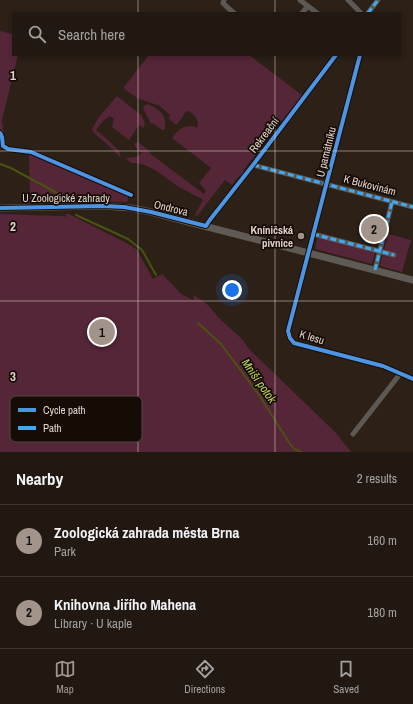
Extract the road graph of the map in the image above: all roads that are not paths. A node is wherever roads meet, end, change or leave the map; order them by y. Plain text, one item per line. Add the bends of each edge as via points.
1 (224, 0) edge
2 (300, 0) edge
3 (348, 0) edge
4 (378, 0) edge
5 (308, 6) junction
6 (233, 12) edge
7 (303, 12) edge
8 (316, 12) edge
9 (360, 12) edge
10 (369, 12) edge
11 (335, 56) edge
12 (360, 56) edge
13 (253, 165) junction
14 (327, 184) junction
15 (392, 202) junction
16 (413, 207) edge
17 (0, 208) edge
18 (131, 208) joint
19 (206, 226) junction
20 (313, 234) junction
21 (380, 251) junction
22 (308, 253) junction
23 (394, 255) dead end
24 (375, 270) junction
25 (413, 280) edge
26 (400, 374) junction
27 (413, 379) edge
28 (352, 434) dead end

1 - 6 street via 223,3
2 - 5 street
3 - 9 street
4 - 10 street
5 - 7 street
5 - 8 street
11 - 13 street, Rekreační
12 - 14 street, U památníku
13 - 14 street, K Bukovinám
13 - 19 street, Rekreační
14 - 15 street, K Bukovinám
14 - 20 street, U památníku
15 - 16 street, K Bukovinám
15 - 21 street
17 - 18 street, U Zoologické zahrady
18 - 19 street, Ondrova
19 - 22 street, Ondrova
20 - 21 street
20 - 22 street, U památníku
21 - 23 street
21 - 24 street
22 - 24 street, Ondrova
22 - 26 street, K lesu via 288,331 290,338 294,343 383,366
24 - 25 street, Ondrova
26 - 27 street, K lesu
26 - 28 street

